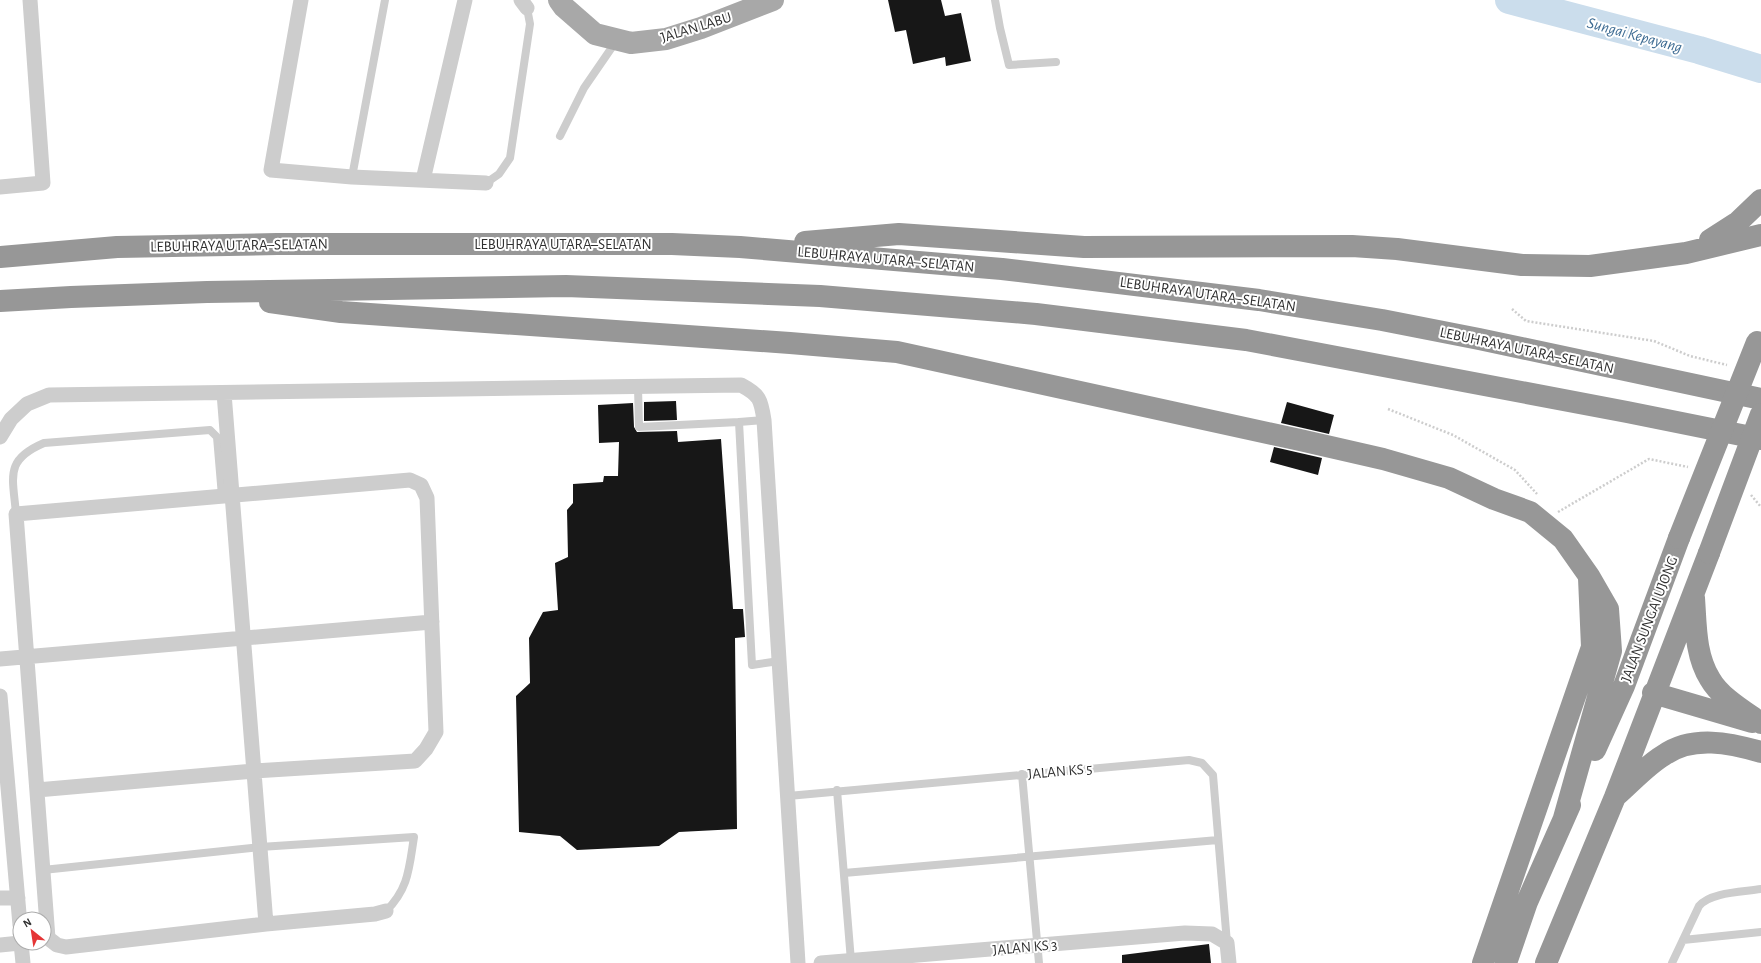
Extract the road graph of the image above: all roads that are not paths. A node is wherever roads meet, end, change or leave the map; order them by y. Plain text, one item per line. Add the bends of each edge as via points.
1 (30, 0) edge
2 (301, 0) edge
3 (385, 0) edge
4 (465, 0) edge
5 (559, 0) edge
6 (773, 0) edge
7 (995, 0) edge
8 (524, 4) edge
9 (617, 39) junction
10 (1056, 62) dead end
11 (560, 136) dead end
12 (352, 177) junction
13 (423, 180) junction
14 (486, 183) joint
15 (0, 187) edge
16 (1761, 200) edge
17 (1761, 235) edge
18 (740, 247) junction
19 (1686, 253) junction
20 (0, 257) edge
21 (207, 292) junction
22 (0, 301) edge
23 (1759, 337) edge
24 (638, 387) junction
25 (224, 392) junction
26 (1761, 399) edge
27 (1761, 414) edge
28 (764, 420) junction
29 (739, 422) junction
30 (0, 437) edge
31 (1761, 439) edge
32 (227, 495) junction
33 (16, 514) junction
34 (1589, 576) junction
35 (1694, 590) junction
36 (432, 622) junction
37 (244, 638) junction
38 (27, 657) junction
39 (0, 659) edge
40 (779, 661) junction
41 (1653, 694) junction
42 (0, 696) edge
43 (1761, 724) edge
44 (1761, 752) edge
45 (254, 772) junction
46 (1022, 774) junction
47 (37, 790) junction
48 (837, 790) junction
49 (788, 796) junction
50 (1615, 797) junction
51 (1564, 818) junction
52 (1218, 840) junction
53 (260, 847) junction
54 (1029, 857) junction
55 (43, 870) junction
56 (844, 873) junction
57 (1761, 889) edge
58 (0, 898) edge
59 (18, 898) junction
60 (1527, 902) junction
61 (19, 911) edge
62 (386, 911) joint
63 (266, 924) junction
64 (1761, 932) edge
65 (1683, 940) junction
66 (1227, 942) junction
67 (12, 944) edge
68 (0, 945) edge
69 (1037, 946) junction
70 (22, 951) edge
71 (851, 962) edge
72 (23, 963) edge
73 (798, 963) edge
74 (821, 963) edge
75 (1039, 963) edge
76 (1229, 963) edge
77 (1483, 963) edge
78 (1497, 963) edge
79 (1506, 963) edge
80 (1546, 963) edge
81 (1672, 963) edge

1 - 15 street via 43,183
2 - 12 street via 271,170
3 - 12 lane
4 - 13 street
5 - 9 main road, JALAN LABU via 564,8 595,34
6 - 9 main road, JALAN LABU via 666,39 631,42
7 - 10 lane via 1009,65
8 - 14 lane via 530,24 510,158 499,174
9 - 11 lane via 584,88
12 - 13 street
13 - 14 street
16 - 19 highway via 1719,236
17 - 19 highway
18 - 19 highway via 899,234 1084,247 1352,246 1397,249 1522,265 1590,266
18 - 20 highway, LEBUHRAYA UTARA–SELATAN via 672,244 261,244 117,247
18 - 26 highway, LEBUHRAYA UTARA–SELATAN via 1002,269 1259,300 1382,320
21 - 22 highway
21 - 31 highway via 566,286 820,296 1036,314 1246,340
21 - 34 highway via 341,312 897,352 1300,440 1449,478 1530,512 1563,539
23 - 51 highway, JALAN SUNGAI UJONG, bridge via 1624,686
24 - 25 street
24 - 28 street via 741,385 755,392 762,405
24 - 29 lane via 639,427
25 - 30 street via 49,395 27,404 11,419
25 - 32 street
27 - 35 highway, JALAN SUNGAI UJONG, bridge
28 - 29 lane
28 - 40 street
29 - 40 lane via 752,665
32 - 33 street
32 - 33 lane via 217,437 210,430 44,443 30,449 17,461 13,476
32 - 36 street via 410,480 421,485 427,498
32 - 37 street
33 - 38 street
34 - 51 highway via 1608,608 1611,651
34 - 77 highway via 1592,647
35 - 41 highway, JALAN SUNGAI UJONG
35 - 43 highway via 1696,634 1702,662 1710,680
36 - 37 street
36 - 45 street via 436,732 415,761
37 - 38 street
37 - 45 street
38 - 39 street
38 - 47 street
40 - 49 street
41 - 43 highway
41 - 50 highway, JALAN SUNGAI UJONG
42 - 59 street
44 - 50 highway via 1708,741 1685,746 1664,754
45 - 47 street
45 - 53 street
46 - 48 lane, JALAN KS 5
46 - 52 lane, JALAN KS 5 via 1189,760 1202,763 1213,775
46 - 54 lane
47 - 55 street
48 - 49 lane, JALAN KS 5
48 - 56 lane
49 - 73 street
50 - 80 highway, JALAN SUNGAI UJONG
51 - 60 highway, JALAN SUNGAI UJONG
52 - 54 lane
52 - 66 lane, JALAN KS 5
53 - 55 lane
53 - 62 lane via 414,838 408,879 397,900
53 - 63 street
54 - 56 lane
54 - 69 lane
55 - 63 street via 48,938 57,945 66,947
56 - 71 lane
57 - 65 lane via 1711,897 1703,901
58 - 59 street
59 - 61 street
60 - 78 main road
60 - 79 highway, JALAN SUNGAI UJONG
62 - 63 street
64 - 65 lane
65 - 81 lane
66 - 69 street, JALAN KS 3 via 1212,934 1185,933
66 - 76 street
67 - 68 street
69 - 71 street, JALAN KS 3
69 - 75 lane
70 - 72 street
71 - 74 street, JALAN KS 3

